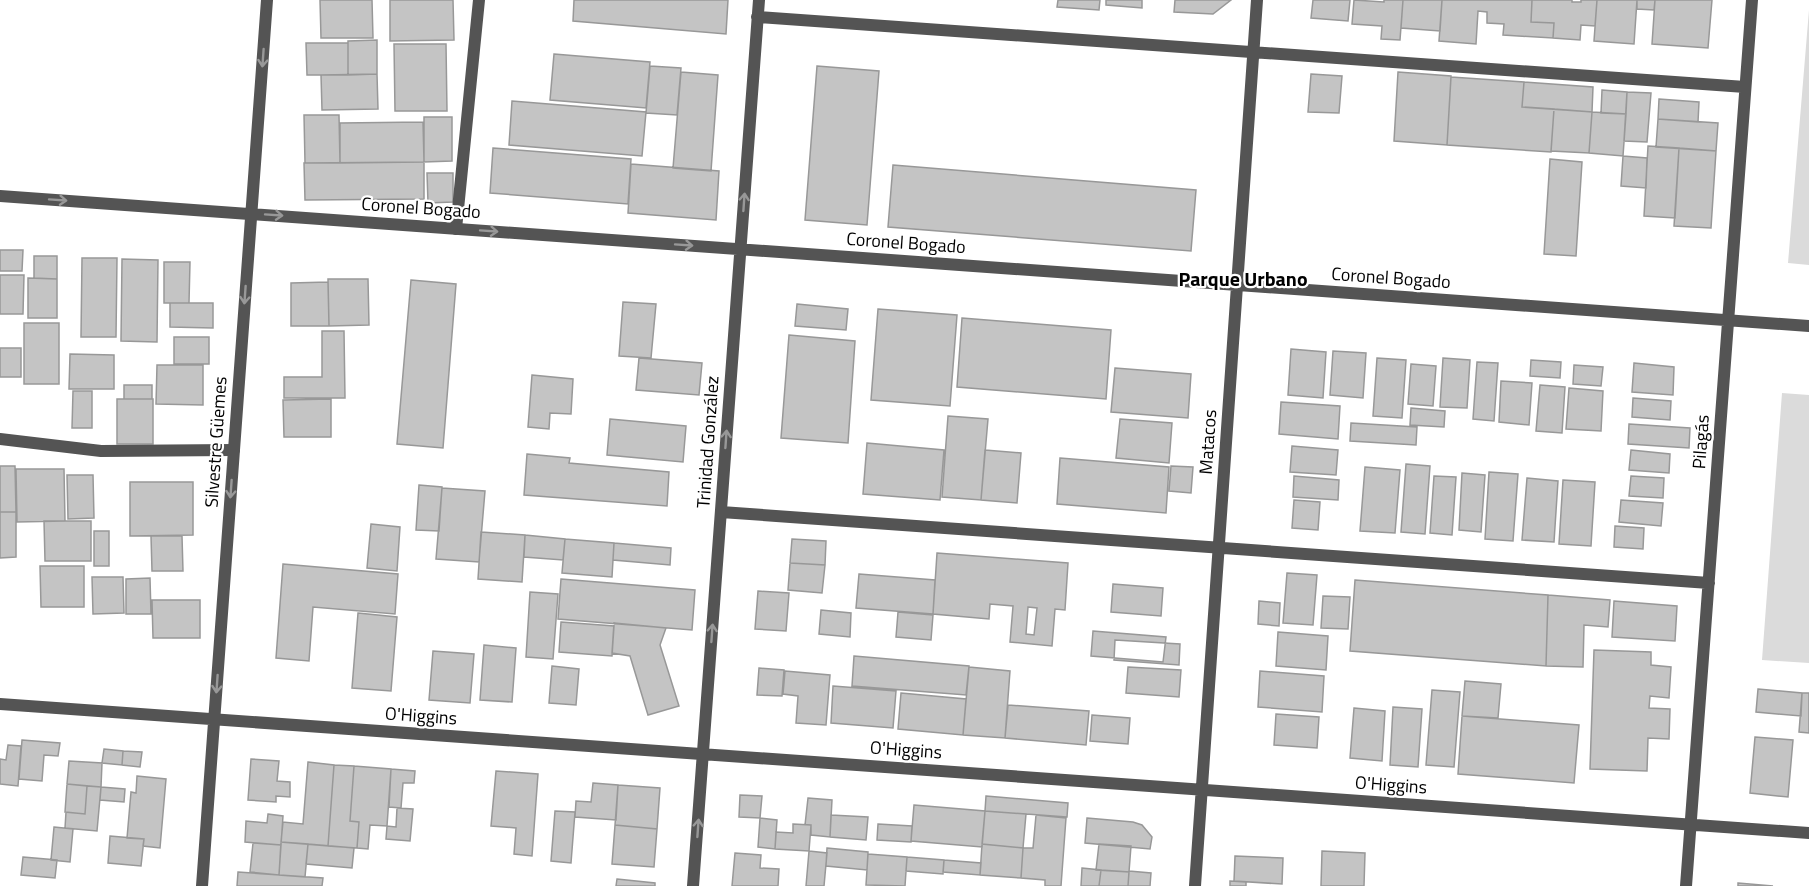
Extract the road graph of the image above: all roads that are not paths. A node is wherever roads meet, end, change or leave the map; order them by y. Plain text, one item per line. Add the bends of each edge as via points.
1 (267, 0) edge
2 (479, 0) edge
3 (759, 0) edge
4 (1257, 0) edge
5 (1752, 0) edge
6 (757, 16) junction
7 (1253, 52) junction
8 (1745, 87) junction
9 (0, 196) edge
10 (250, 214) junction
11 (456, 229) junction
12 (740, 249) junction
13 (1237, 285) junction
14 (1728, 320) junction
15 (1809, 326) edge
16 (0, 439) edge
17 (234, 450) junction
18 (721, 512) junction
19 (1219, 548) junction
20 (1708, 583) junction
21 (0, 704) edge
22 (214, 719) junction
23 (703, 754) junction
24 (1202, 789) junction
25 (1691, 824) junction
26 (1809, 832) edge
27 (202, 886) edge
28 (693, 886) edge
29 (1195, 886) edge
30 (1686, 886) edge

1 -> 10 street, Silvestre Güemes
2 - 11 street
3 - 6 street, Trinidad González
4 - 7 street, Matacos
5 - 8 street, Pilagás
6 - 7 street
12 -> 6 street, Trinidad González
7 - 8 street
7 - 13 street, Matacos
8 - 14 street, Pilagás
9 -> 10 street, Coronel Bogado
10 -> 11 street, Coronel Bogado
10 -> 17 street, Silvestre Güemes
11 -> 12 street, Coronel Bogado
12 - 13 street, Coronel Bogado
18 -> 12 street, Trinidad González
13 - 14 street, Coronel Bogado
13 - 19 street, Matacos
14 - 15 street, Coronel Bogado
14 - 20 street, Pilagás
16 - 17 street via 101,451
17 -> 22 street, Silvestre Güemes
18 - 19 street
23 -> 18 street, Trinidad González
19 - 20 street
19 - 24 street, Matacos
20 - 25 street, Pilagás
21 - 22 street, O'Higgins
22 - 23 street, O'Higgins
22 - 27 street, Silvestre Güemes
23 - 24 street, O'Higgins
28 -> 23 street, Trinidad González
24 - 25 street, O'Higgins
24 - 29 street, Matacos
25 - 26 street, O'Higgins
25 - 30 street, Pilagás

